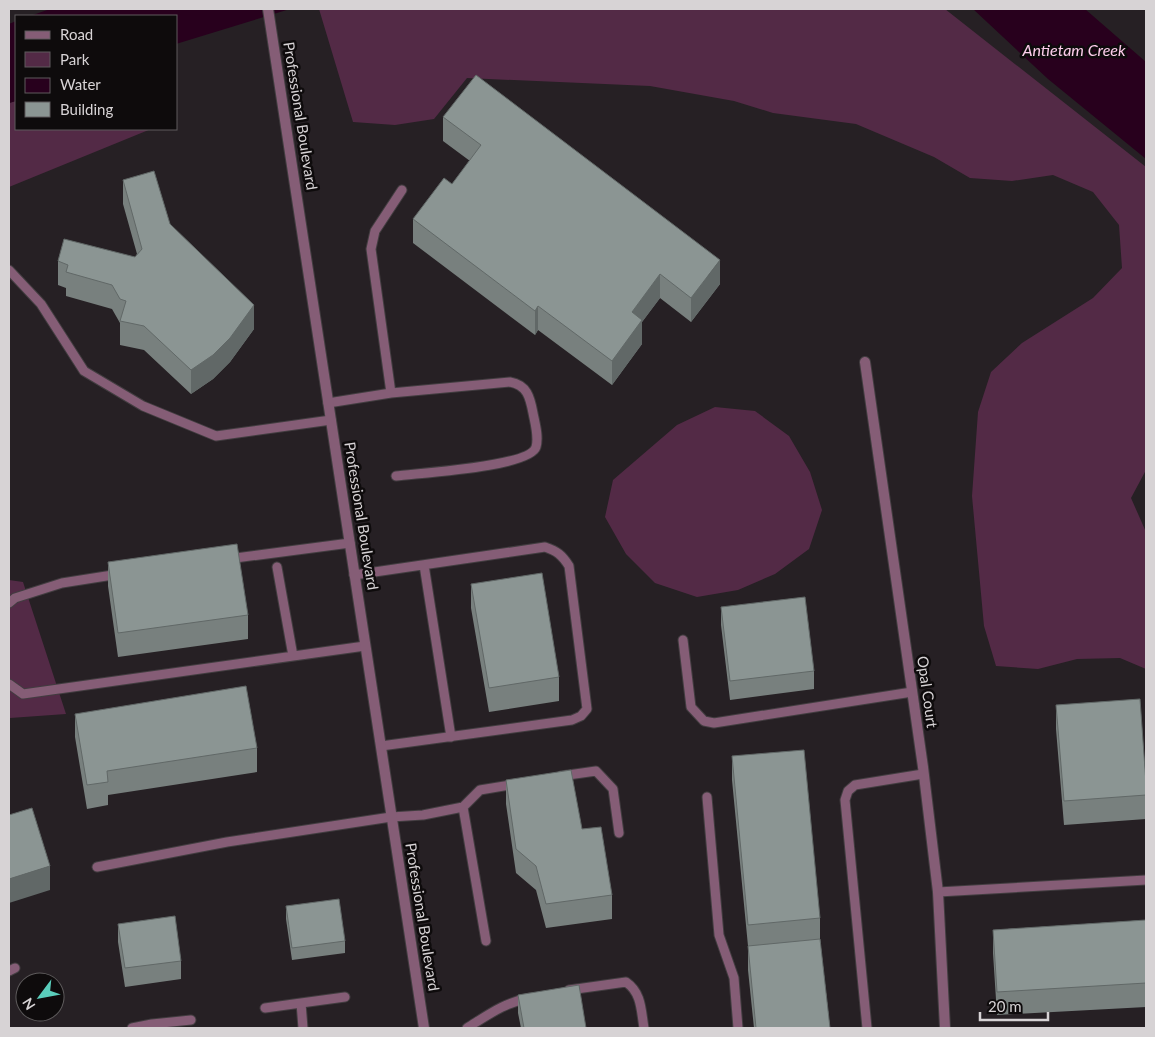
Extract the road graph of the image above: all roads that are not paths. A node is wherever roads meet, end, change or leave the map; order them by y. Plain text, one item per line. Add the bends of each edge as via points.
1 (268, 9) edge
2 (402, 190) dead end
3 (9, 270) edge
4 (865, 362) dead end
5 (391, 394) junction
6 (328, 402) junction
7 (331, 420) junction
8 (396, 476) dead end
9 (350, 543) junction
10 (222, 560) edge
11 (424, 565) junction
12 (277, 567) dead end
13 (126, 573) edge
14 (354, 575) junction
15 (9, 603) edge
16 (683, 640) dead end
17 (365, 646) junction
18 (293, 656) junction
19 (9, 684) edge
20 (912, 692) junction
21 (451, 737) junction
22 (381, 746) junction
23 (923, 774) junction
24 (548, 779) edge
25 (528, 782) edge
26 (707, 798) dead end
27 (463, 807) junction
28 (391, 817) junction
29 (619, 833) dead end
30 (97, 867) dead end
31 (1146, 880) edge
32 (938, 892) junction
33 (486, 942) dead end
34 (559, 992) edge
35 (540, 996) edge
36 (345, 997) dead end
37 (301, 1004) junction
38 (265, 1008) dead end
39 (191, 1020) dead end
40 (152, 1026) edge
41 (132, 1028) edge
42 (303, 1028) edge
43 (424, 1028) edge
44 (467, 1028) edge
45 (644, 1028) edge
46 (738, 1028) edge
47 (867, 1028) edge
48 (945, 1028) edge

1 - 6 street, Professional Boulevard
2 - 5 lane via 375,231 371,249
3 - 7 lane via 41,304 84,370 143,406 216,436
4 - 20 street, Opal Court
5 - 6 lane
5 - 8 lane via 510,382 519,384 528,394 537,433 536,448 532,453 510,462
6 - 7 street, Professional Boulevard
7 - 9 street, Professional Boulevard
9 - 10 lane
9 - 14 street, Professional Boulevard
11 - 14 lane
11 - 21 lane
11 - 21 lane via 545,547 563,557 568,566 587,709 572,720
12 - 18 lane
13 - 15 lane via 62,583 15,598
14 - 17 street, Professional Boulevard
16 - 20 lane via 691,707 704,722
17 - 18 lane
17 - 22 street, Professional Boulevard
18 - 19 lane via 23,694
20 - 23 street, Opal Court
21 - 22 lane
22 - 28 street, Professional Boulevard
23 - 32 street, Opal Court
23 - 47 lane via 855,785 845,800
24 - 29 lane via 596,771 612,789
25 - 27 lane via 480,790
26 - 46 lane via 719,935 734,978
27 - 28 lane
27 - 33 lane
28 - 30 lane via 227,842
28 - 43 street, Professional Boulevard
31 - 32 lane
32 - 48 street, Opal Court
34 - 45 lane via 626,982 639,996
35 - 44 lane via 512,1001
36 - 37 lane
37 - 38 lane
37 - 42 lane
39 - 40 lane
40 - 41 lane

